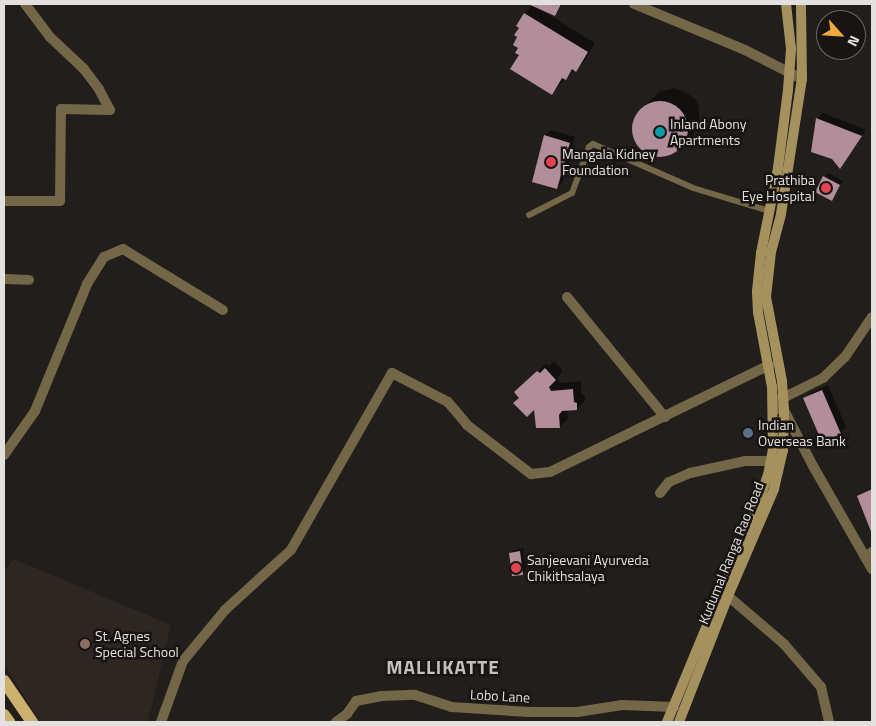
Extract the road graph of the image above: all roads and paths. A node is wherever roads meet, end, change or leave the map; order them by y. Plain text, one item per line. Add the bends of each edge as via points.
1 (25, 4) edge
2 (634, 4) edge
3 (786, 4) edge
4 (802, 4) edge
5 (789, 73) junction
6 (802, 79) junction
7 (4, 201) edge
8 (769, 211) junction
9 (529, 215) dead end
10 (4, 279) edge
11 (29, 280) dead end
12 (567, 297) dead end
13 (223, 310) dead end
14 (872, 317) edge
15 (769, 365) junction
16 (776, 402) junction
17 (784, 410) junction
18 (665, 416) junction
19 (4, 456) edge
20 (771, 461) junction
21 (660, 493) dead end
22 (869, 554) edge
23 (872, 569) edge
24 (728, 596) junction
25 (4, 680) edge
26 (674, 707) junction
27 (4, 715) edge
28 (9, 722) edge
29 (32, 722) edge
30 (161, 722) edge
31 (336, 722) edge
32 (667, 722) edge
33 (679, 722) edge
34 (829, 722) edge

1 - 7 street via 50,37 84,69 110,110 61,109 60,201
2 - 5 street via 745,50
3 - 5 main road via 791,50
4 - 6 main road, Kudumal Ranga Rao Road
5 - 6 street
5 - 8 main road via 778,168
6 - 16 main road, Kudumal Ranga Rao Road via 781,214 771,252 766,298
8 - 9 lane via 693,188 593,144 589,146 572,193
8 - 15 main road via 757,291
10 - 11 street
12 - 18 street
13 - 19 street via 123,249 104,257 88,284 35,411
14 - 16 street via 845,357 823,378
15 - 16 main road
15 - 18 street
16 - 17 main road, Kudumal Ranga Rao Road
16 - 20 main road
17 - 22 street via 813,466
17 - 24 main road, Kudumal Ranga Rao Road via 783,451 774,489
18 - 30 street via 550,472 530,474 467,425 448,402 392,373 292,550 225,610 183,661
20 - 21 street via 745,461 690,472 669,482
20 - 26 main road via 760,498
22 - 23 street
24 - 33 main road, Kudumal Ranga Rao Road
24 - 34 street via 784,644 821,687
25 - 29 main road
26 - 31 street, Lobo Lane via 622,705 577,712 529,712 451,707 415,695 381,696 356,701 348,714
26 - 32 main road
27 - 28 main road

